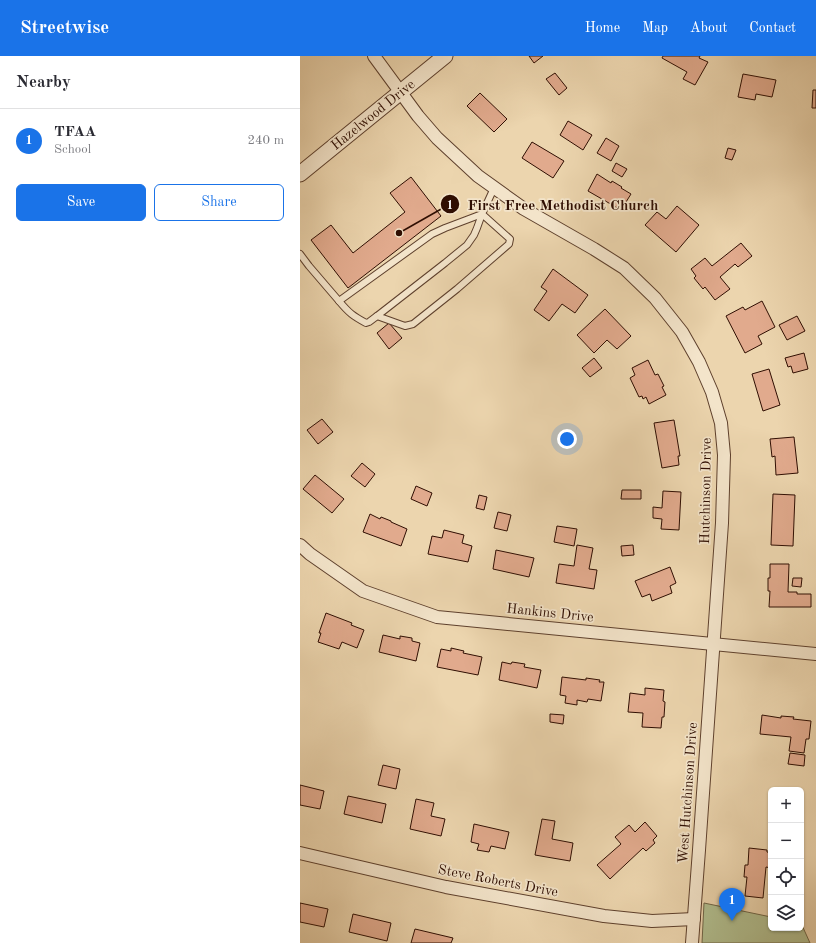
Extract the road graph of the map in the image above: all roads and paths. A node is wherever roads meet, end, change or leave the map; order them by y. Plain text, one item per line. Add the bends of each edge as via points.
1 (374, 56) edge
2 (445, 56) edge
3 (400, 93) junction
4 (300, 174) edge
5 (494, 188) junction
6 (482, 214) junction
7 (300, 254) edge
8 (339, 301) junction
9 (377, 316) junction
10 (300, 545) edge
11 (714, 645) junction
12 (816, 654) edge
13 (300, 853) edge
14 (694, 919) junction
15 (692, 943) edge

1 - 3 street, Hutchinson Drive
2 - 3 street, Hazelwood Drive
3 - 4 street, Hazelwood Drive
3 - 5 street, Hutchinson Drive via 437,138
5 - 6 lane
5 - 11 street, Hutchinson Drive via 524,209 624,268 655,298 682,332 699,362 712,392 721,423 724,455
6 - 8 lane via 432,234
6 - 9 lane via 474,235 466,245
6 - 9 lane via 510,239 509,244 413,324 405,326
7 - 8 lane
8 - 9 lane via 354,317 366,323
10 - 11 street, Hankins Drive via 363,590 437,617
11 - 12 street, Hankins Drive
11 - 14 street, West Hutchinson Drive
13 - 14 street, Steve Roberts Drive via 446,888 604,916 652,921
14 - 15 street, West Hutchinson Drive

